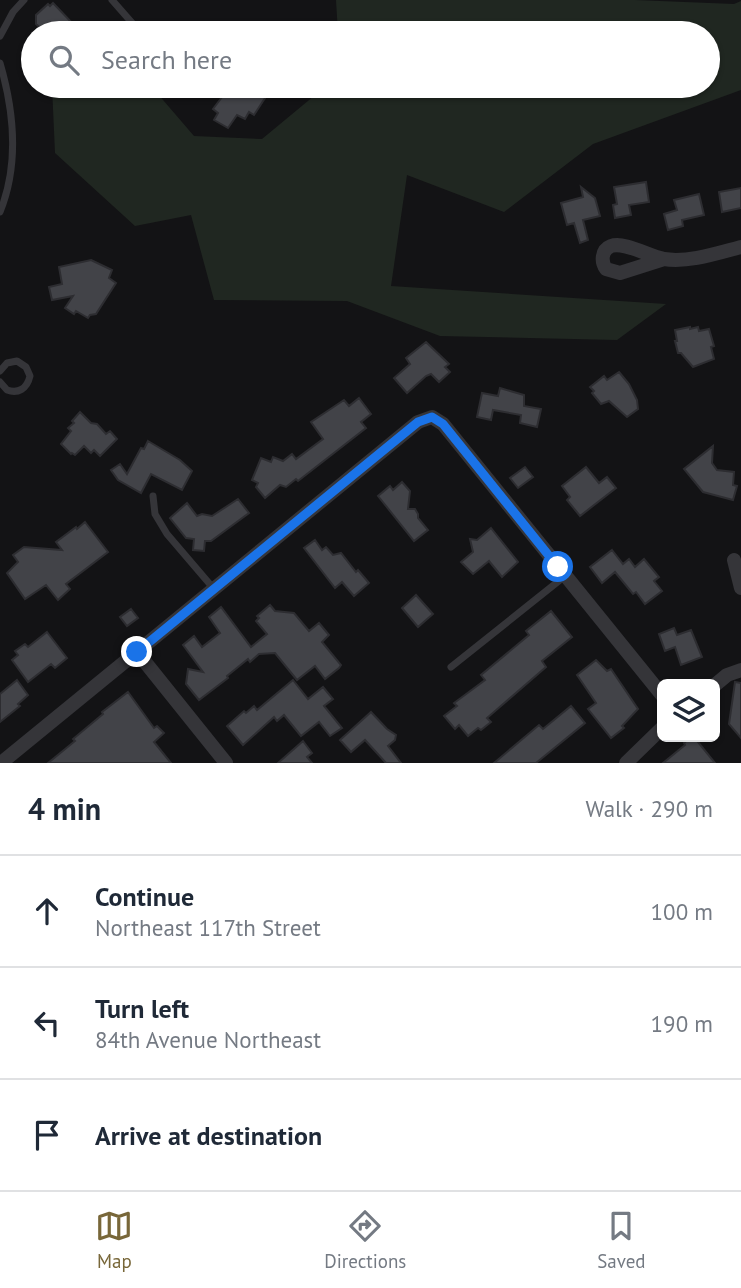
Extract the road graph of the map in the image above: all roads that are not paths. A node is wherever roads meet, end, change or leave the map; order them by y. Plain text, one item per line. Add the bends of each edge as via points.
1 (24, 0) edge
2 (112, 0) edge
3 (130, 21) edge
4 (0, 36) edge
5 (0, 63) edge
6 (0, 212) edge
7 (741, 247) edge
8 (664, 259) dead end
9 (0, 371) edge
10 (0, 382) edge
11 (153, 496) dead end
12 (734, 560) dead end
13 (566, 576) junction
14 (741, 588) edge
15 (214, 589) junction
16 (137, 652) junction
17 (451, 667) dead end
18 (741, 670) edge
19 (720, 681) edge
20 (657, 689) edge
21 (657, 732) edge
22 (1, 763) edge
23 (226, 763) edge
24 (626, 763) edge

1 - 4 lane
2 - 3 lane
5 - 6 lane via 12,113 12,175
7 - 8 street
9 - 10 lane via 6,363 17,361 26,366 30,376 26,386 17,391 7,390
11 - 15 lane via 155,514 167,534
12 - 14 street
13 - 15 street via 443,424 432,417 418,422
13 - 17 lane
13 - 20 street
15 - 16 street
16 - 22 street
16 - 23 street
18 - 19 street
21 - 24 street

